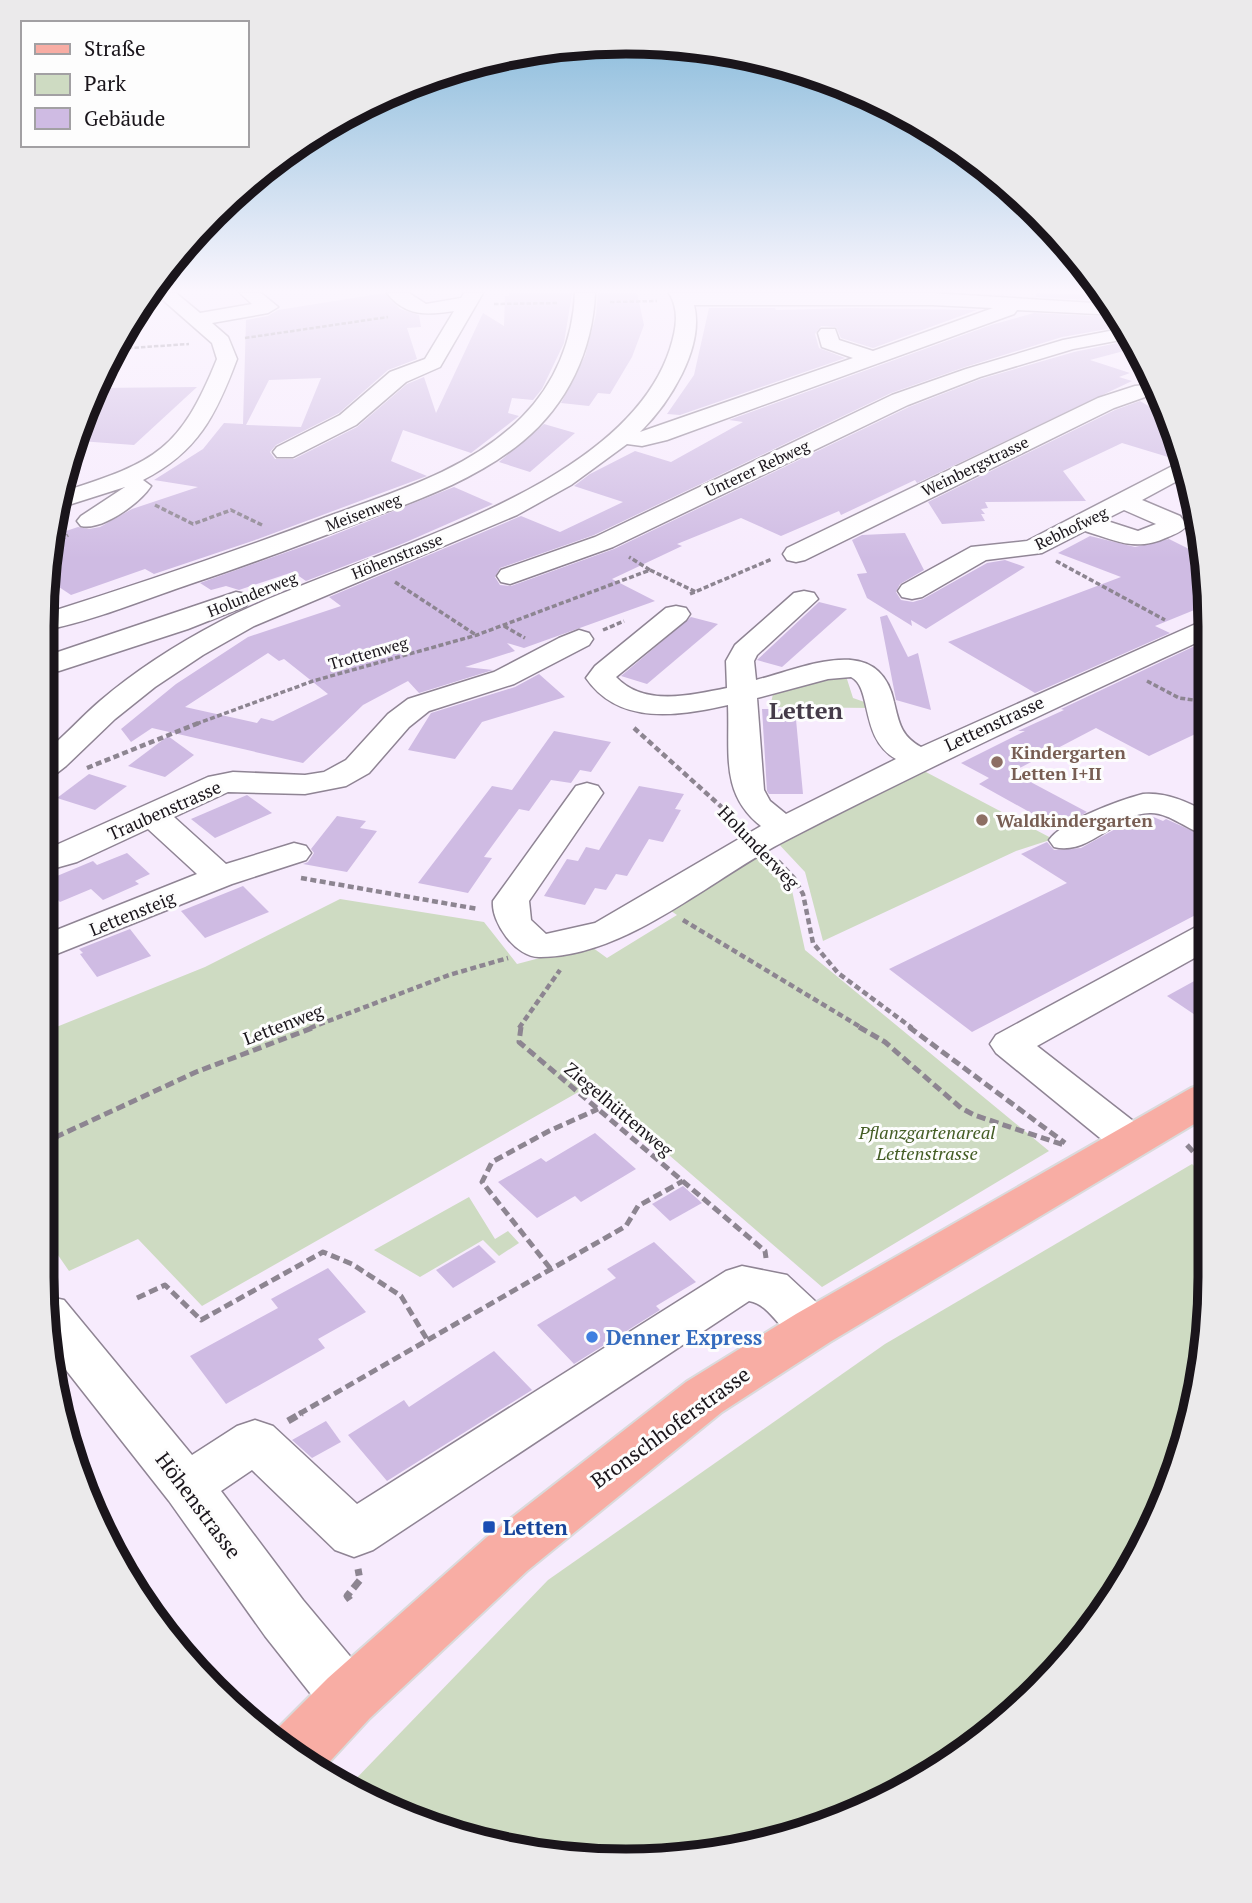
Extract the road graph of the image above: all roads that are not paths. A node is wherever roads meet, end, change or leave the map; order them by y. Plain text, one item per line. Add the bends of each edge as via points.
1 (216, 382) edge
2 (392, 382) edge
3 (558, 382) edge
4 (665, 382) edge
5 (807, 382) edge
6 (949, 382) edge
7 (1147, 391) edge
8 (622, 438) junction
9 (285, 452) dead end
10 (1176, 472) edge
11 (131, 485) junction
12 (69, 499) edge
13 (1125, 501) junction
14 (90, 521) dead end
15 (1084, 522) junction
16 (457, 532) junction
17 (796, 554) dead end
18 (510, 576) dead end
19 (912, 591) dead end
20 (804, 599) dead end
21 (676, 614) dead end
22 (54, 620) edge
23 (1198, 631) edge
24 (579, 639) dead end
25 (54, 663) edge
26 (743, 691) junction
27 (54, 759) edge
28 (920, 759) junction
29 (587, 793) dead end
30 (152, 815) junction
31 (1198, 821) edge
32 (771, 834) junction
33 (1066, 839) dead end
34 (54, 858) edge
35 (295, 865) road end
36 (220, 877) junction
37 (1198, 941) edge
38 (54, 944) edge
39 (1198, 1103) edge
40 (1131, 1141) junction
41 (56, 1323) edge
42 (813, 1328) junction
43 (187, 1486) junction
44 (349, 1698) junction
45 (301, 1747) edge

1 - 11 street via 195,428 182,444
2 - 9 street via 348,420
3 - 22 street, Meisenweg via 537,416 517,435 451,475 290,540
4 - 8 street, Höhenstrasse
5 - 8 street via 660,435
6 - 18 street, Unterer Rebweg via 900,400 604,542
7 - 17 street, Weinbergstrasse via 1106,403
8 - 16 street, Höhenstrasse via 542,492
10 - 13 street, Rebhofweg
11 - 12 street
11 - 14 street
13 - 15 street, Rebhofweg
13 - 15 street via 1174,525 1137,539
15 - 19 street, Rebhofweg via 1033,548 980,553
16 - 25 street, Holunderweg via 422,533
16 - 27 street, Höhenstrasse via 244,620 196,645 138,685
20 - 26 street via 745,651 740,661
21 - 26 street via 605,672 601,678 605,687 635,704 654,707
23 - 28 street, Lettenstrasse
24 - 30 street, Traubenstrasse via 505,678 408,711 360,766 337,779 293,786 230,781
26 - 28 street via 826,671 847,668 866,673 874,681 891,741
26 - 32 street via 746,779 751,799 765,815
28 - 32 street, Lettenstrasse
29 - 32 street, Lettenstrasse via 511,901 514,922 538,946 608,931
30 - 34 street, Traubenstrasse
30 - 36 street
31 - 33 street via 1150,803
35 - 36 street, Lettensteig
36 - 38 street, Lettensteig
37 - 40 street via 1010,1044
39 - 40 main road, Bronschhoferstrasse
40 - 42 main road, Bronschhoferstrasse
41 - 43 street, Höhenstrasse
42 - 43 street via 771,1287 742,1283 354,1534 255,1441
42 - 44 main road, Bronschhoferstrasse via 704,1397 577,1495
43 - 44 street, Höhenstrasse
44 - 45 main road, Bronschhoferstrasse

